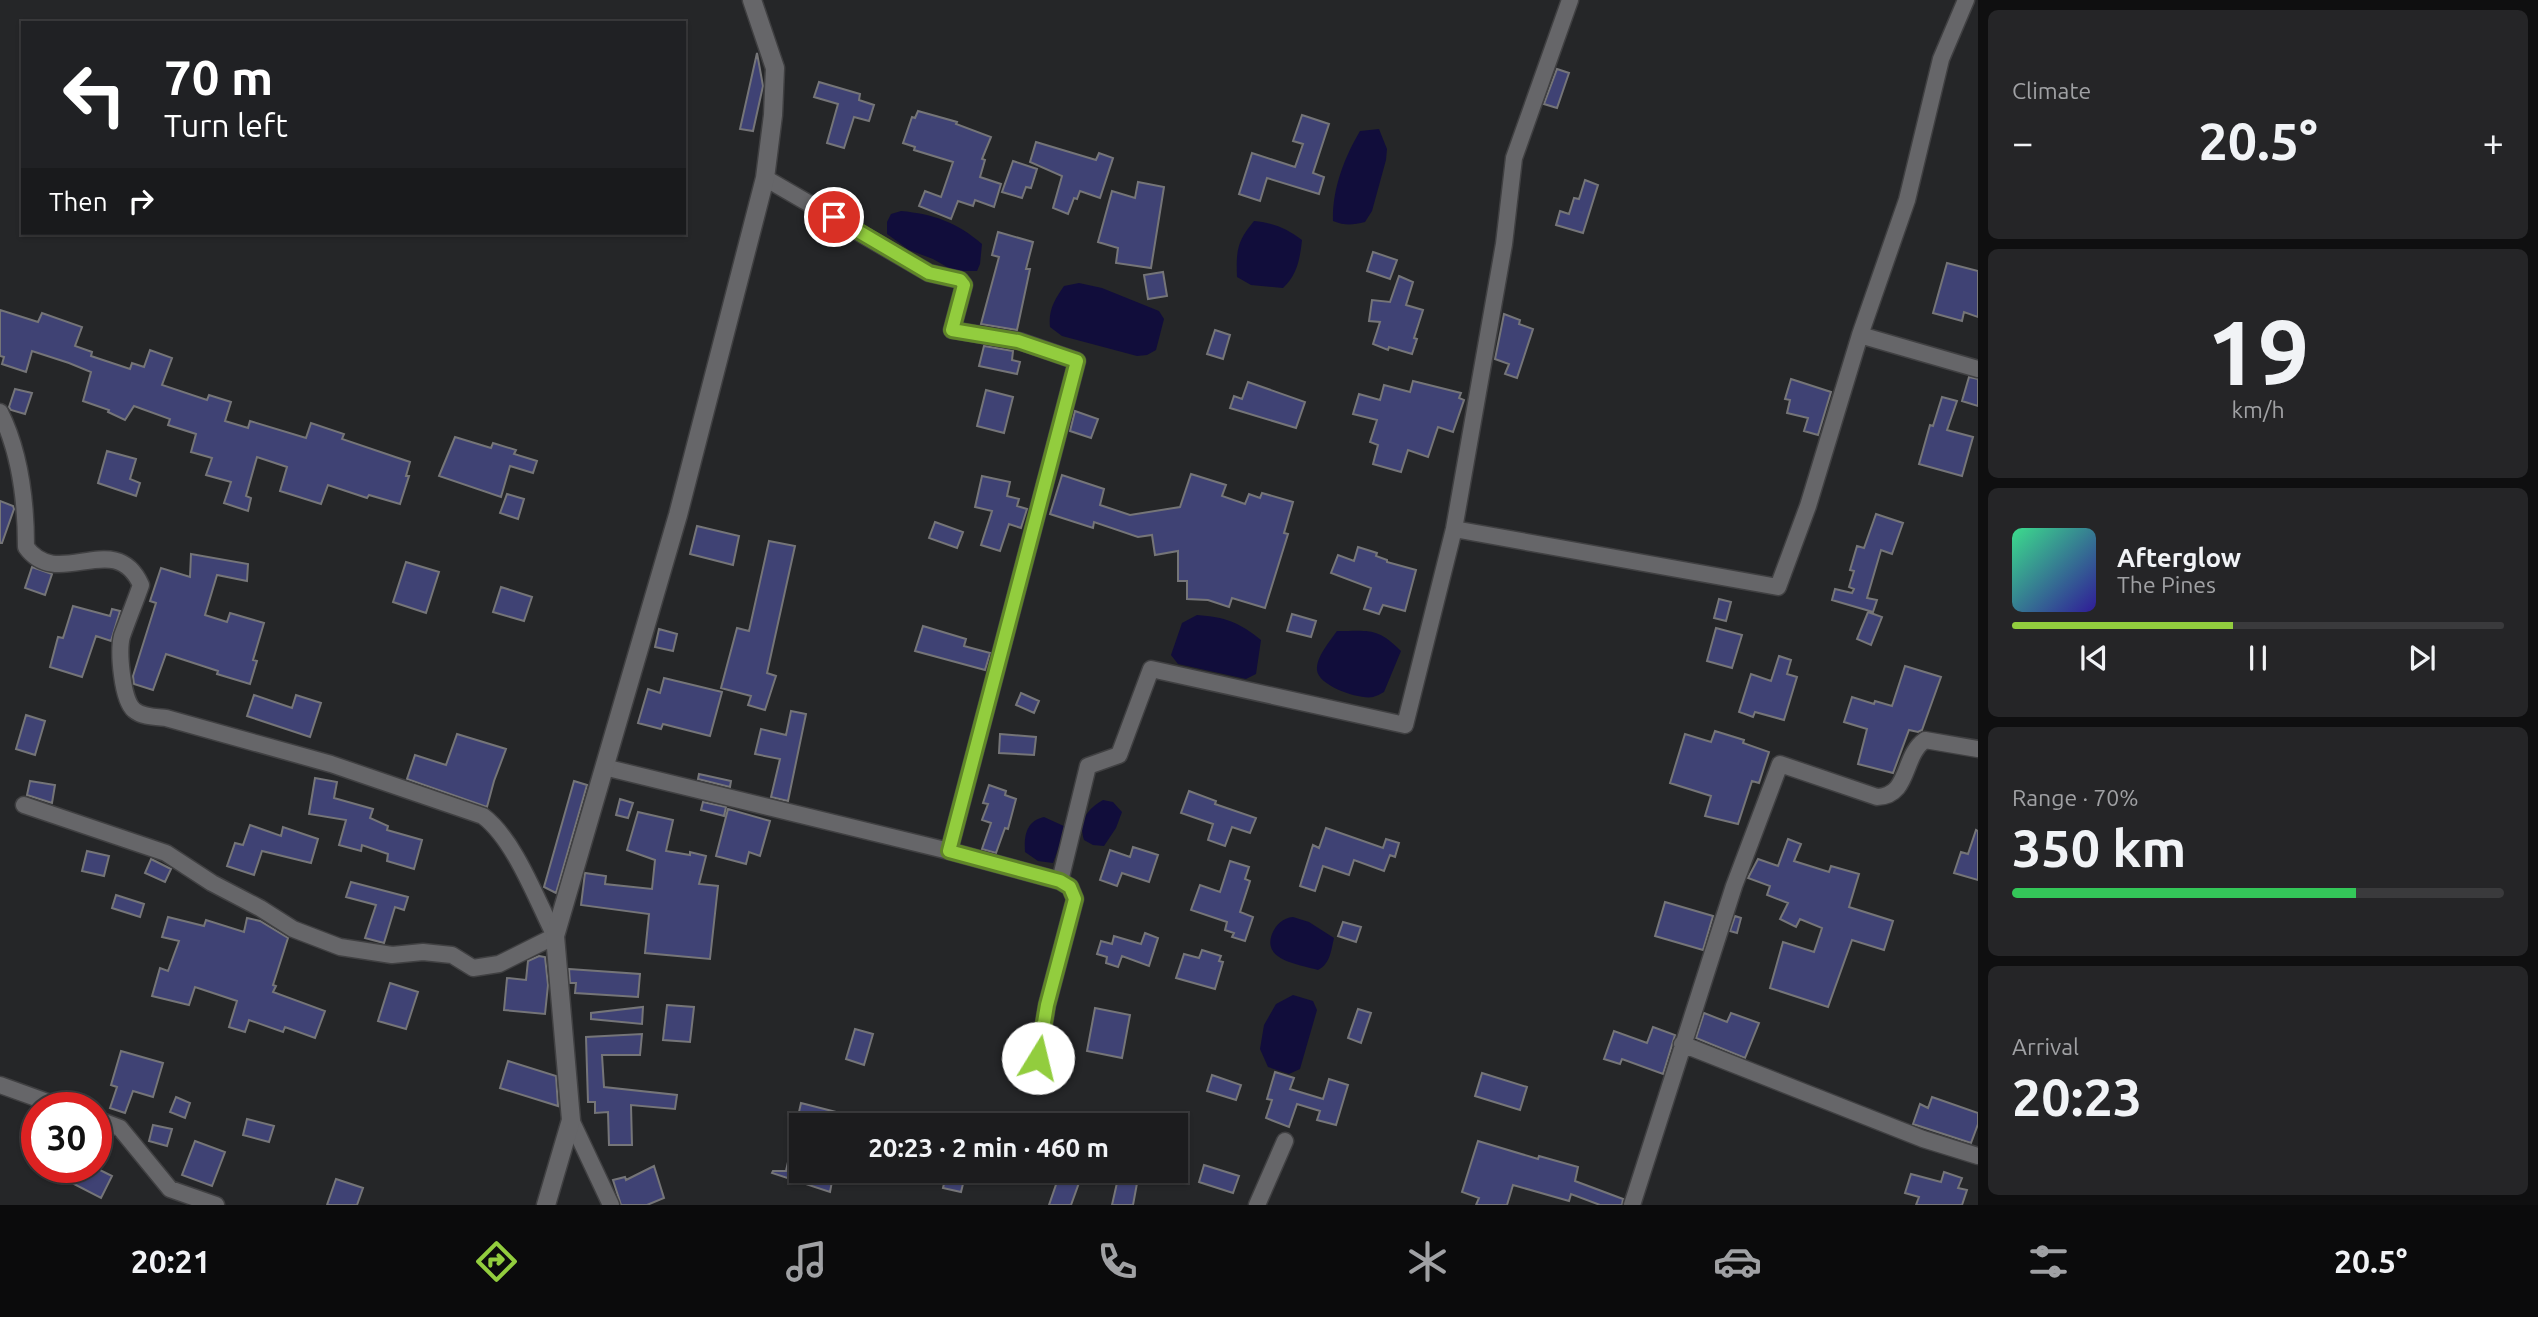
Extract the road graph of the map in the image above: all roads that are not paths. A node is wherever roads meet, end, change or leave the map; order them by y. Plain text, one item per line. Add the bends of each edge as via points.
1 (752, 0) edge
2 (1570, 0) edge
3 (1966, 0) edge
4 (765, 178) junction
5 (1860, 335) junction
6 (1978, 369) edge
7 (0, 411) edge
8 (1454, 529) junction
9 (1978, 749) edge
10 (604, 767) junction
11 (24, 805) dead end
12 (949, 851) junction
13 (1060, 881) junction
14 (555, 936) junction
15 (1682, 1044) junction
16 (1034, 1084) dead end
17 (0, 1085) edge
18 (21, 1093) edge
19 (571, 1120) junction
20 (112, 1125) edge
21 (1285, 1141) dead end
22 (1978, 1156) edge
23 (216, 1205) edge
24 (546, 1205) edge
25 (611, 1205) edge
26 (1257, 1205) edge
27 (1632, 1205) edge

1 - 4 street via 775,68
2 - 8 street via 1514,158 1504,244
3 - 5 street via 1941,59 1907,200
4 - 10 street via 678,515
4 - 12 street via 929,273 960,280 964,285 952,330 1018,341 1077,361
5 - 6 street
5 - 8 street via 1778,587
7 - 14 street via 20,478 26,547 32,556 62,565 101,558 120,561 135,571 141,585 121,643 122,681 134,710 331,764 483,816 496,825 510,848
8 - 13 street via 1405,725 1151,669 1119,755 1088,766
9 - 15 street via 1926,740 1918,746 1896,792 1887,797 1780,764
10 - 12 street
10 - 14 street
11 - 14 street via 166,853 293,929 340,947 392,955 452,955 473,968 499,964
12 - 13 street
13 - 16 street via 1070,887 1075,899 1047,1005
14 - 19 street
15 - 22 street via 1923,1139
15 - 27 street
17 - 18 street
19 - 24 street
19 - 25 street
20 - 23 street via 120,1128 170,1189
21 - 26 street

